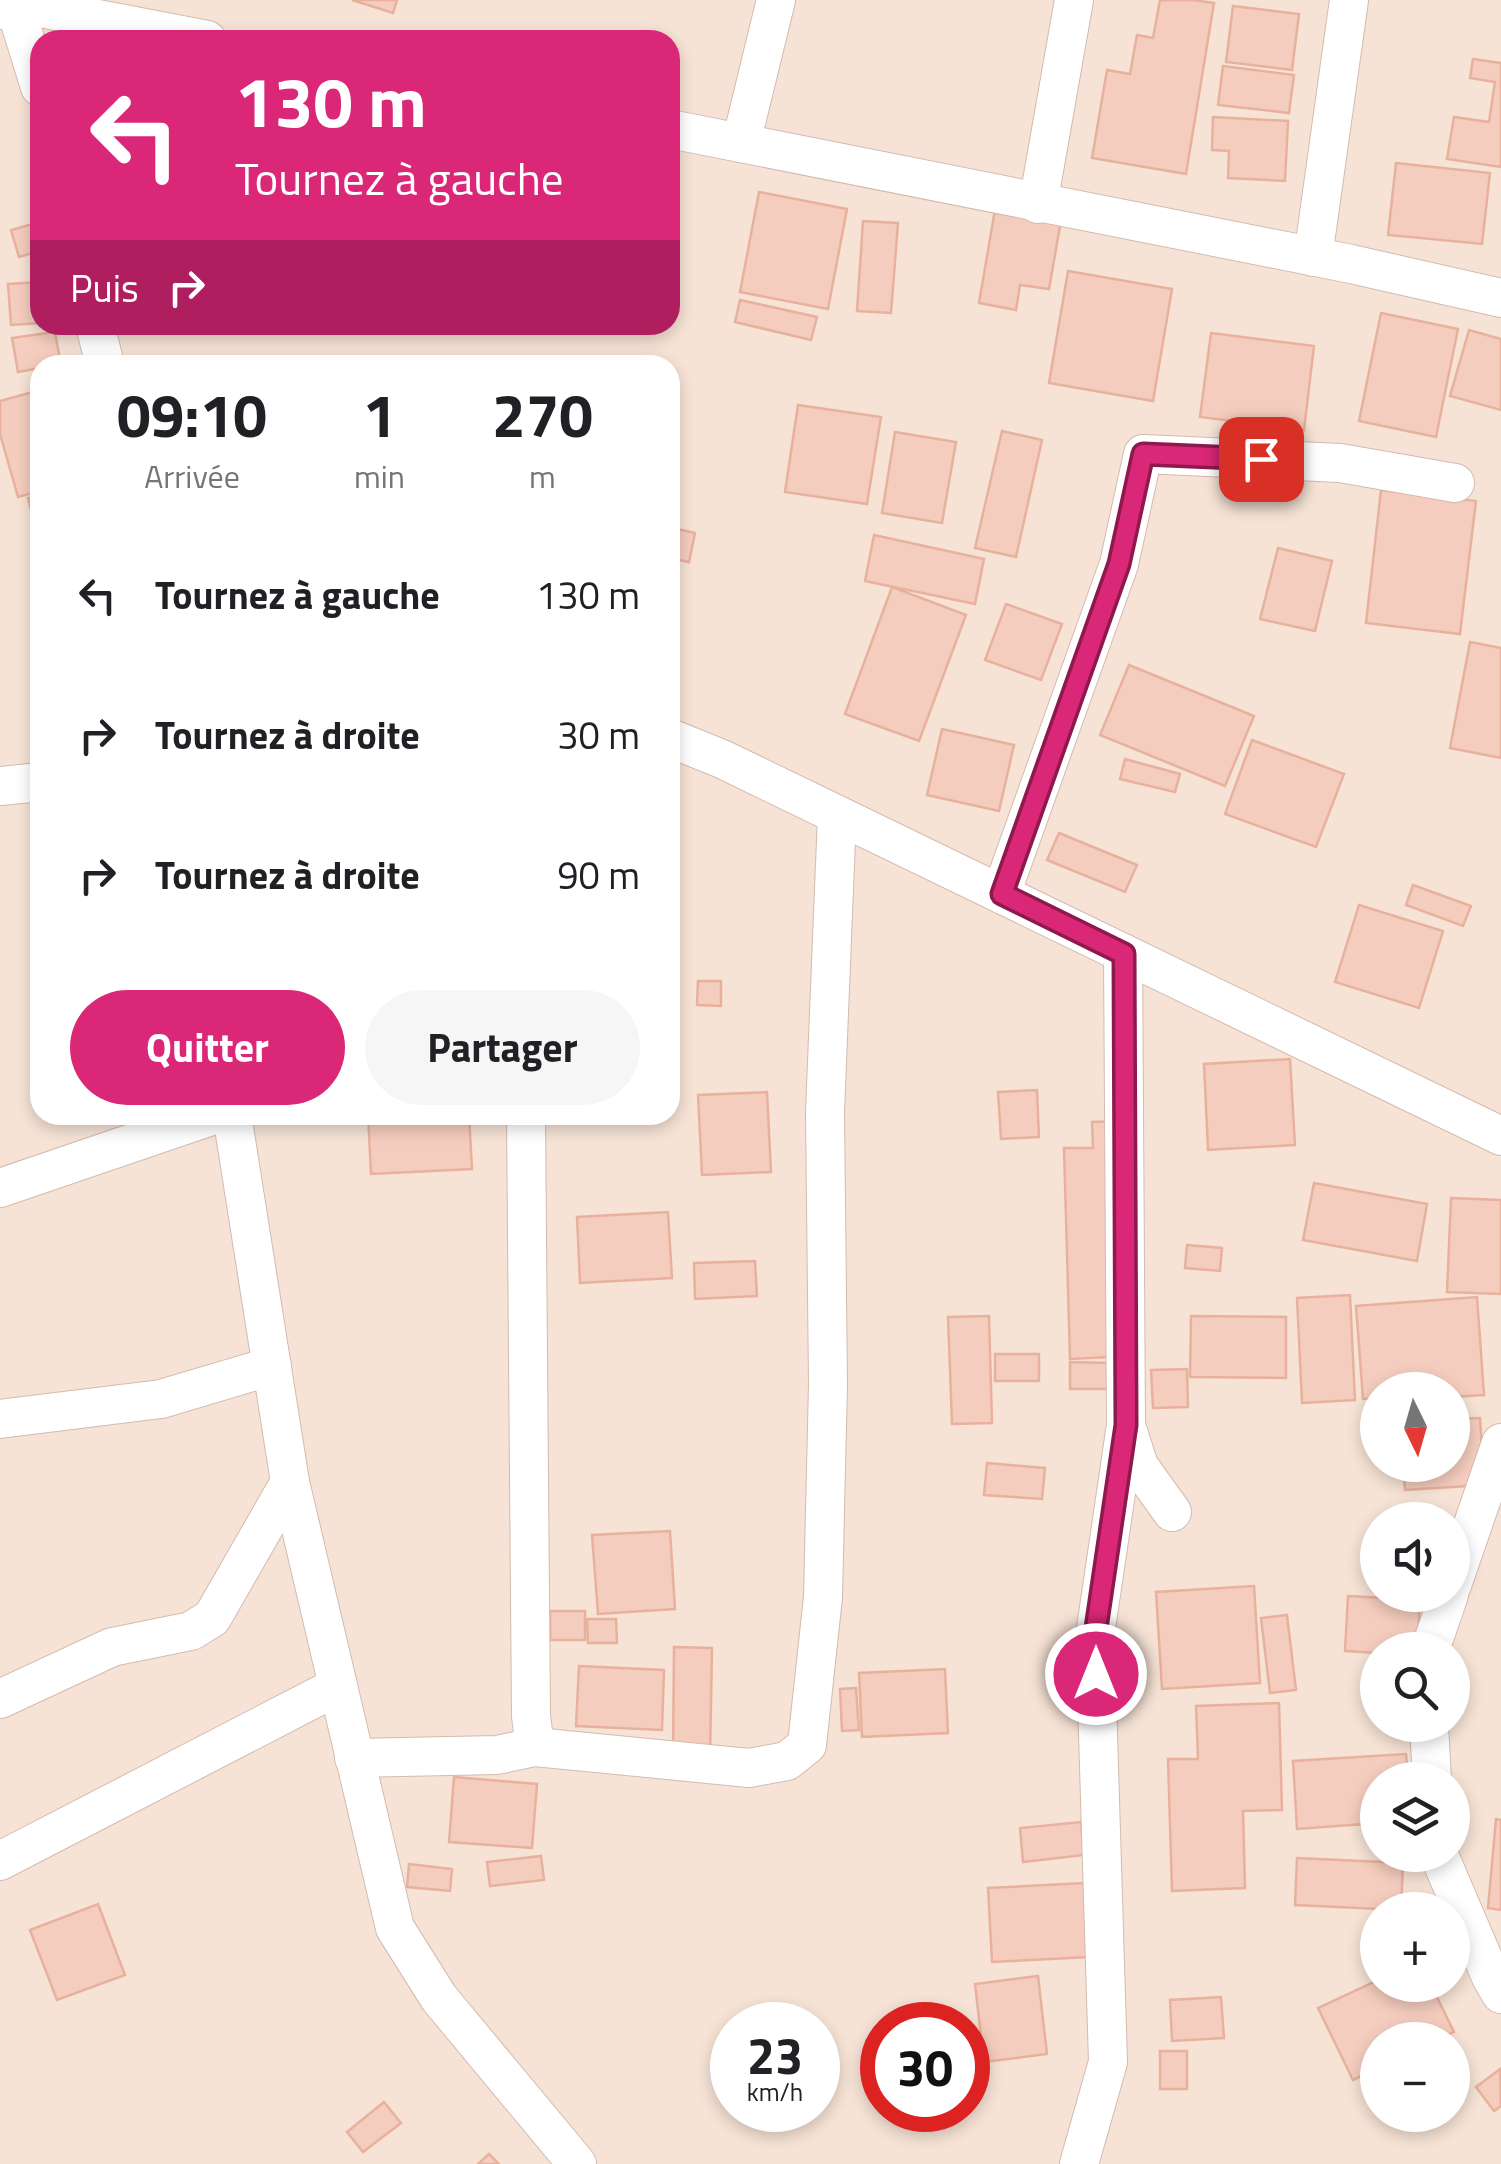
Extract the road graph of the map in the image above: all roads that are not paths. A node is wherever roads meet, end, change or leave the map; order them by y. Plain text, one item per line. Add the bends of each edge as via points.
1 (776, 0) edge
2 (1074, 0) edge
3 (1349, 0) edge
4 (9, 5) edge
5 (150, 30) edge
6 (30, 61) edge
7 (680, 131) edge
8 (741, 144) junction
9 (1038, 204) junction
10 (1313, 256) junction
11 (1501, 298) edge
12 (1455, 482) dead end
13 (680, 742) edge
14 (30, 783) edge
15 (0, 786) edge
16 (837, 815) junction
17 (1002, 894) junction
18 (1124, 954) junction
19 (185, 1125) edge
20 (234, 1125) edge
21 (526, 1125) edge
22 (1501, 1136) edge
23 (0, 1188) edge
24 (272, 1366) junction
25 (0, 1418) edge
26 (1126, 1425) junction
27 (1501, 1443) edge
28 (290, 1482) junction
29 (1172, 1512) dead end
30 (1470, 1533) edge
31 (338, 1686) junction
32 (0, 1699) edge
33 (536, 1747) junction
34 (354, 1758) junction
35 (0, 1861) edge
36 (1446, 1872) edge
37 (1501, 1994) edge
38 (577, 2164) edge
39 (1079, 2164) edge

1 - 8 street
2 - 9 street
3 - 10 street
4 - 5 street
4 - 6 street
7 - 8 street
8 - 9 street
9 - 10 street
10 - 11 street
12 - 17 street via 1340,463 1143,454 1119,564
13 - 16 street
14 - 15 street
16 - 17 street
16 - 33 street via 824,1112 823,1597 807,1745 787,1761 749,1768
17 - 18 street
18 - 22 street
18 - 26 street
19 - 23 street
20 - 24 street
21 - 33 street
24 - 25 street via 162,1399
24 - 28 street
26 - 29 street via 1139,1466
26 - 39 street via 1095,1635 1108,2062
27 - 30 street
28 - 31 street
28 - 32 street via 212,1618 191,1631 112,1647
31 - 34 street
31 - 35 street
33 - 34 street via 497,1756
34 - 38 street via 395,1928 440,1998
36 - 37 street

